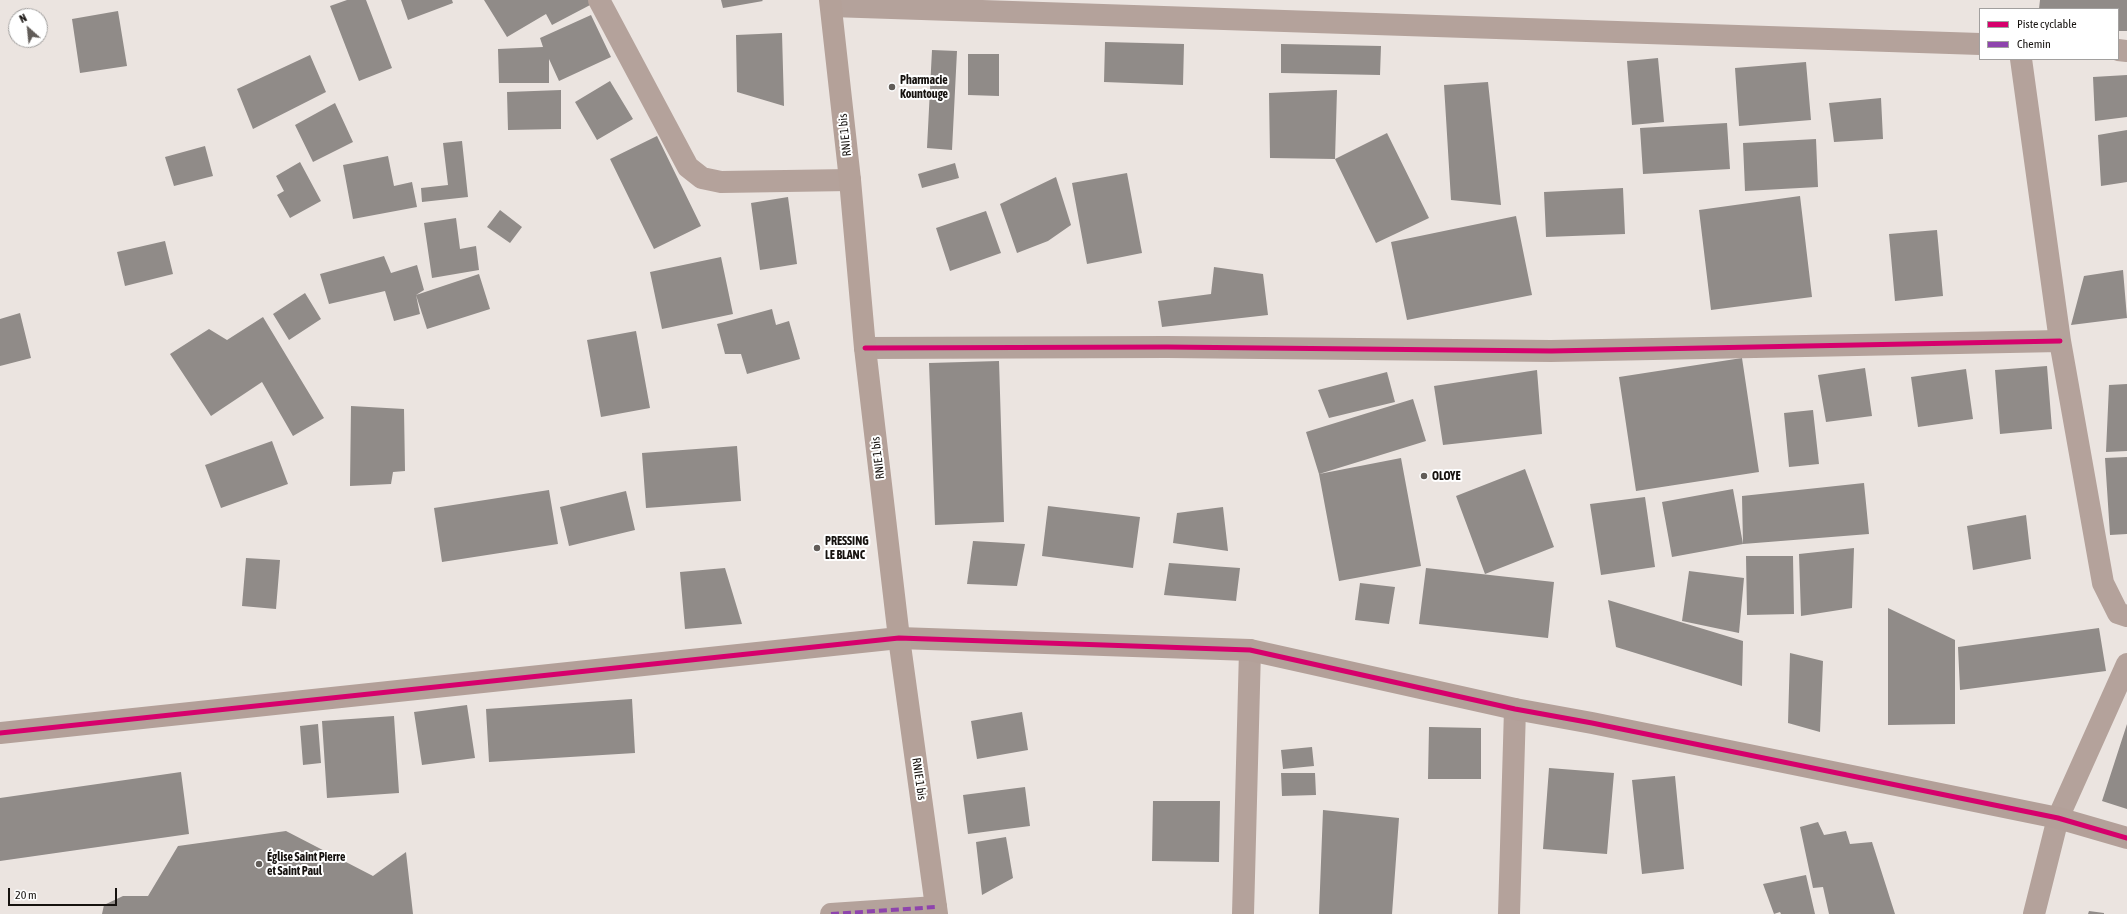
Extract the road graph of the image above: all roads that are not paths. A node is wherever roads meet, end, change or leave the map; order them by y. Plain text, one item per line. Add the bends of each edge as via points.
1 (599, 0) edge
2 (830, 3) edge
3 (1979, 44) edge
4 (2021, 60) edge
5 (850, 180) junction
6 (2060, 341) junction
7 (865, 348) junction
8 (2127, 616) edge
9 (899, 638) junction
10 (1250, 650) junction
11 (2127, 664) edge
12 (1515, 709) junction
13 (0, 733) edge
14 (2058, 818) junction
15 (2127, 838) edge
16 (936, 910) edge
17 (831, 914) edge
18 (1243, 914) edge
19 (1509, 914) edge
20 (2034, 914) edge

1 - 5 street via 688,167 702,178 721,182
2 - 3 street
2 - 5 main road, RNIE 1 bis
4 - 6 street
5 - 7 main road, RNIE 1 bis
6 - 7 street via 1551,351 1167,347
6 - 8 street via 2103,583 2118,613
7 - 9 main road, RNIE 1 bis
9 - 10 street
9 - 13 street
9 - 16 main road, RNIE 1 bis
10 - 12 street
10 - 18 street
11 - 14 street
12 - 14 street
12 - 19 street
14 - 15 street
14 - 20 street
16 - 17 street

